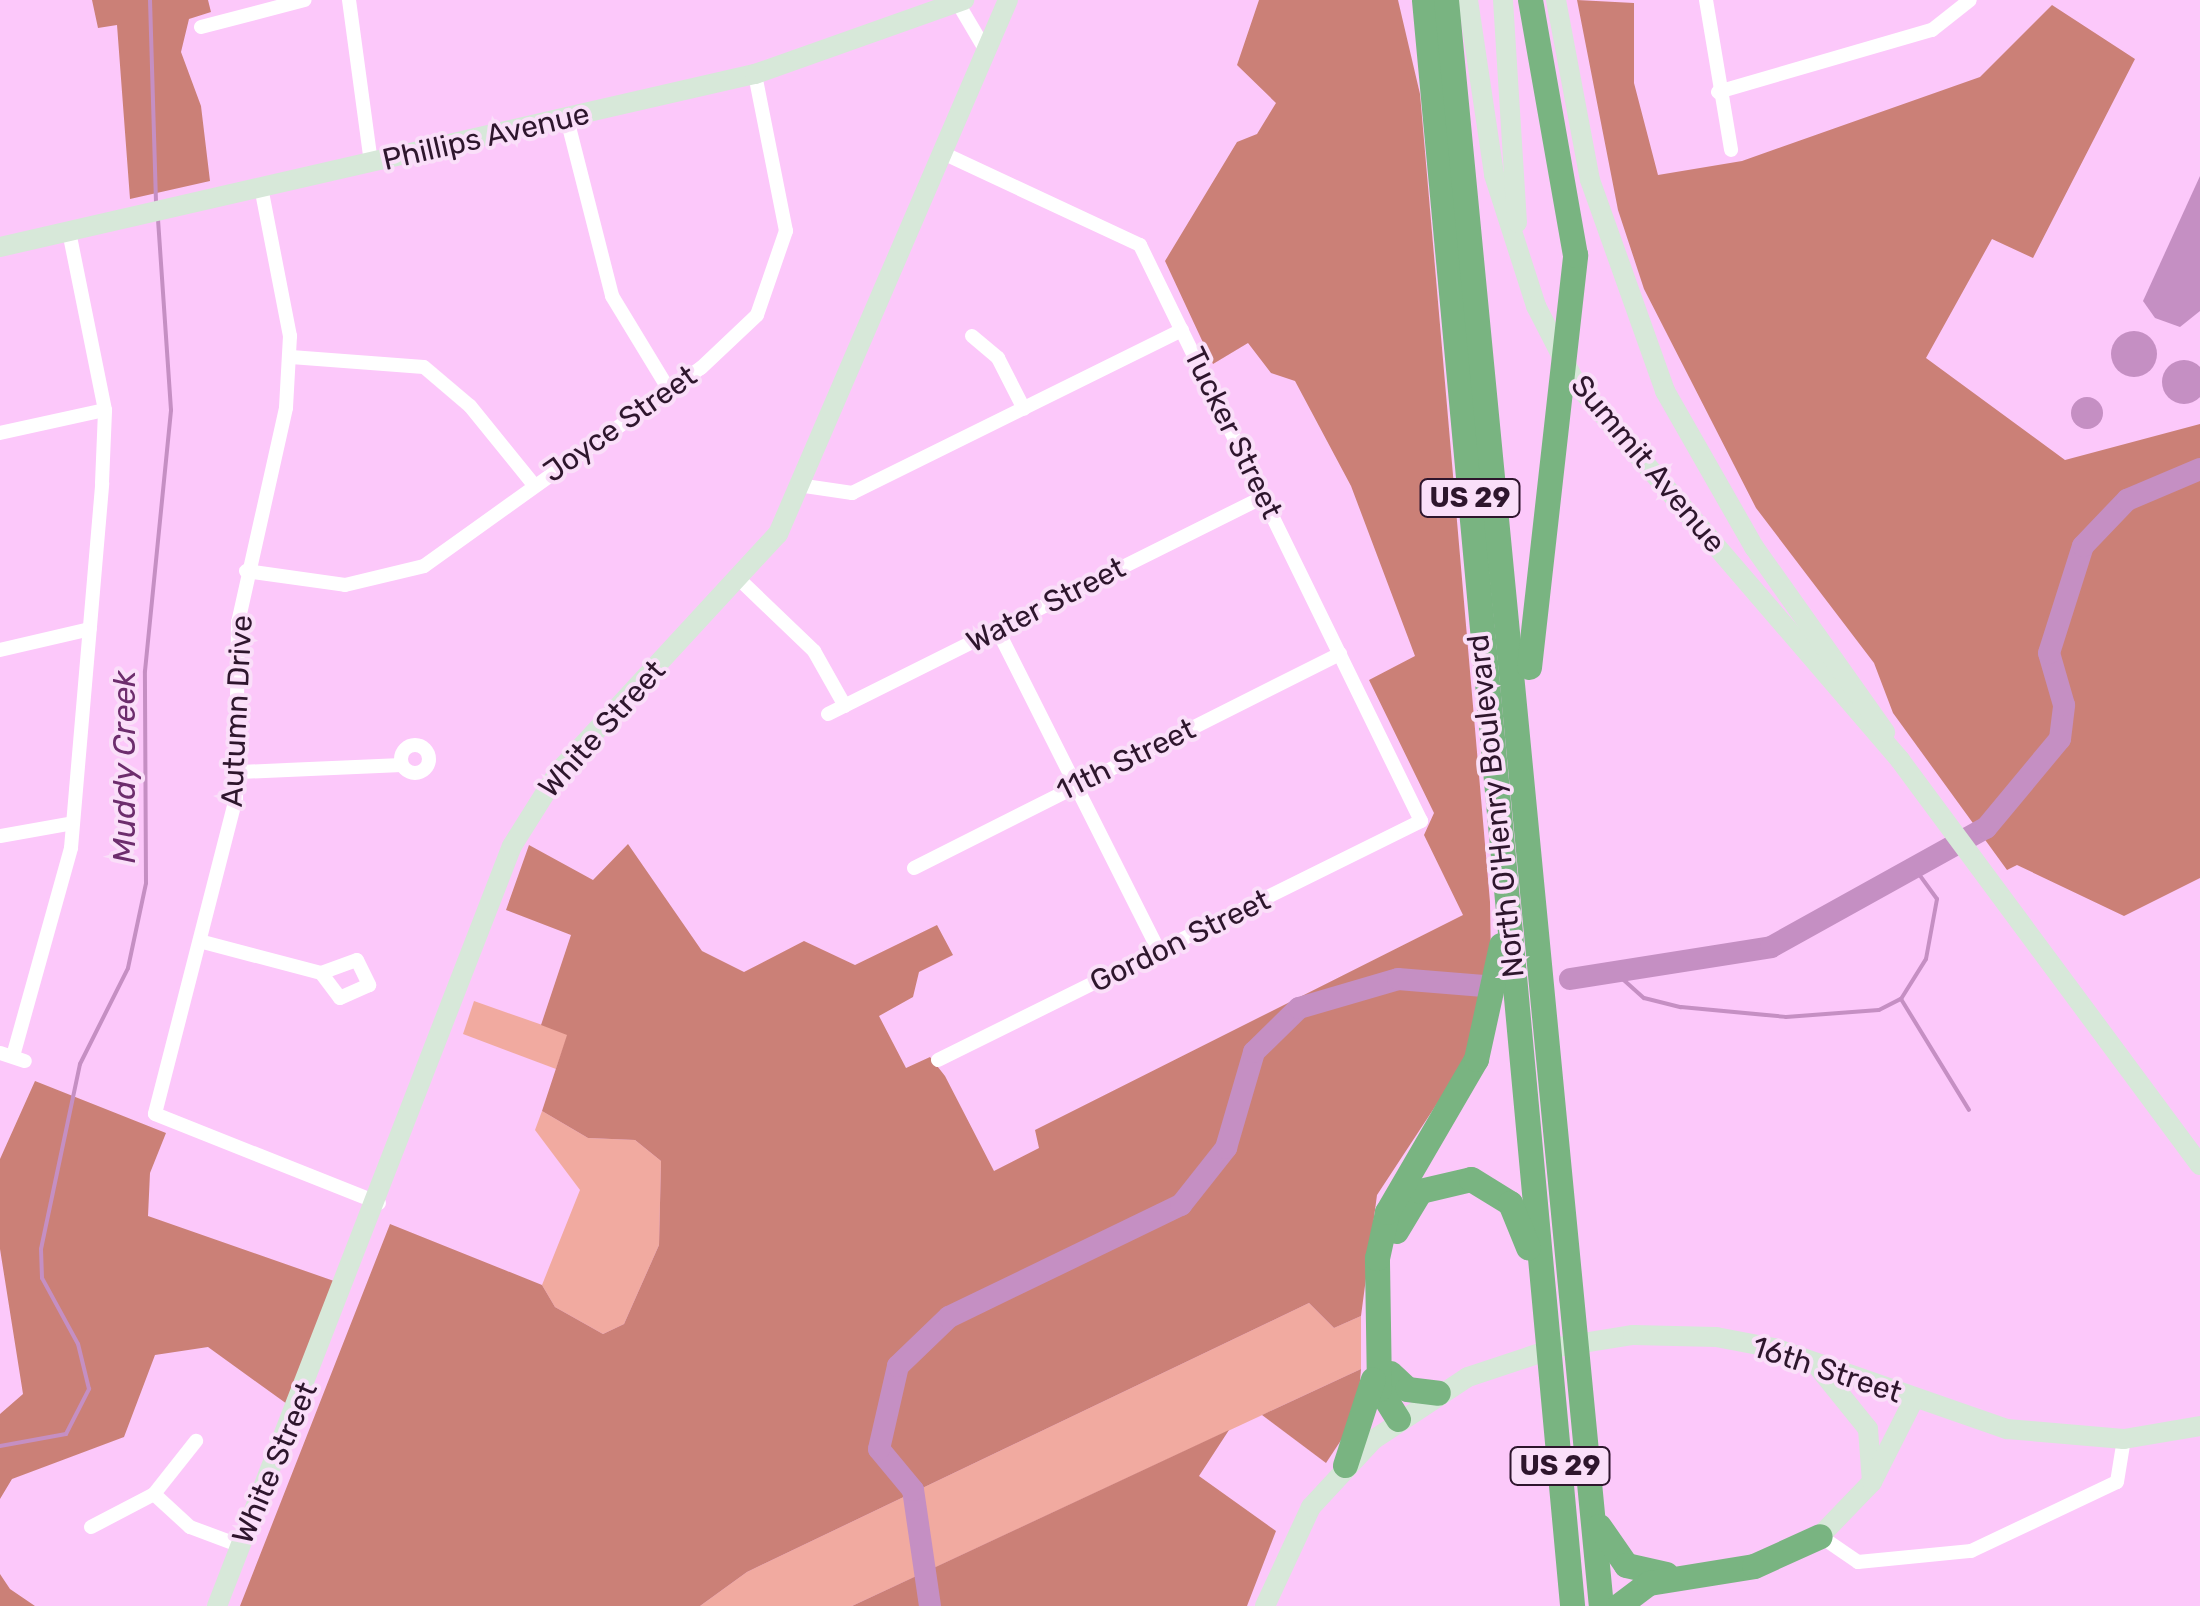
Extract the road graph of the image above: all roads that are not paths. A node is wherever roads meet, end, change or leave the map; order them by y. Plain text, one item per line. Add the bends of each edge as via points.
1 (305, 0) edge
2 (349, 0) edge
3 (1008, 0) edge
4 (1408, 0) edge
5 (1424, 0) edge
6 (1446, 0) edge
7 (1468, 0) edge
8 (1503, 0) edge
9 (1530, 0) edge
10 (1546, 0) edge
11 (1556, 0) edge
12 (1706, 0) edge
13 (1970, 0) edge
14 (959, 1) edge
15 (201, 27) dead end
16 (985, 48) junction
17 (1568, 64) junction
18 (755, 74) junction
19 (1718, 92) junction
20 (1433, 101) junction
21 (567, 119) junction
22 (1730, 150) dead end
23 (941, 152) junction
24 (371, 163) junction
25 (261, 187) junction
26 (69, 231) junction
27 (0, 246) edge
28 (1525, 276) junction
29 (1182, 330) junction
30 (972, 336) dead end
31 (291, 357) junction
32 (668, 388) junction
33 (1024, 409) junction
34 (105, 410) junction
35 (0, 433) edge
36 (534, 485) junction
37 (798, 485) junction
38 (1264, 497) junction
39 (246, 571) junction
40 (740, 580) junction
41 (90, 629) junction
42 (997, 629) junction
43 (0, 650) edge
44 (1340, 654) junction
45 (844, 706) junction
46 (828, 714) dead end
47 (1524, 742) junction
48 (1900, 760) junction
49 (402, 766) dead end
50 (240, 772) junction
51 (1076, 784) junction
52 (1421, 821) joint
53 (73, 823) junction
54 (0, 836) edge
55 (914, 868) dead end
56 (1507, 894) junction
57 (203, 942) junction
58 (1159, 951) junction
59 (320, 973) dead end
60 (12, 1057) edge
61 (938, 1060) dead end
62 (2200, 1165) edge
63 (379, 1203) junction
64 (1544, 1327) junction
65 (1814, 1362) junction
66 (1384, 1364) junction
67 (1438, 1392) junction
68 (1914, 1399) junction
69 (1398, 1420) junction
70 (2200, 1426) edge
71 (2124, 1439) junction
72 (196, 1440) dead end
73 (1345, 1465) junction
74 (1872, 1482) junction
75 (154, 1494) junction
76 (1593, 1515) junction
77 (91, 1528) dead end
78 (1820, 1536) junction
79 (241, 1546) junction
80 (1711, 1573) junction
81 (217, 1606) edge
82 (1265, 1606) edge
83 (1572, 1606) edge
84 (1602, 1606) edge
85 (1618, 1606) edge

1 - 15 street
2 - 24 street
3 - 16 main road, White Street
4 - 20 highway
5 - 20 highway, North O'Henry Boulevard / US 29
6 - 47 highway, North O'Henry Boulevard / US 29
7 - 28 main road, Summit Avenue via 1494,174
8 - 28 main road
9 - 47 highway via 1572,205 1570,320
10 - 17 main road
11 - 17 main road, Summit Avenue
12 - 19 street
13 - 19 street via 1932,30
14 - 16 street
14 - 18 main road, Phillips Avenue
16 - 23 main road, White Street
17 - 48 main road, Summit Avenue via 1590,180 1665,391 1754,547
18 - 21 main road, Phillips Avenue
18 - 32 street, Joyce Street via 783,193 776,276 757,316
19 - 22 street
20 - 56 highway, North O'Henry Boulevard / US 29
21 - 24 main road, Phillips Avenue
21 - 32 street via 612,296
23 - 29 street, Tucker Street via 1128,233
23 - 37 main road, White Street
24 - 25 main road, Phillips Avenue
25 - 26 main road, Phillips Avenue
25 - 31 street, Autumn Drive
26 - 27 main road, Phillips Avenue
26 - 34 street
28 - 48 main road, Summit Avenue via 1575,382
29 - 33 street
29 - 38 street, Tucker Street
30 - 33 street via 998,358
31 - 36 street via 424,367
31 - 39 street, Autumn Drive
32 - 36 street, Joyce Street
33 - 37 street via 841,497
34 - 35 street
34 - 41 street
36 - 39 street, Joyce Street via 470,539 386,580 314,586
37 - 40 main road, White Street via 778,534
38 - 42 street, Water Street
38 - 44 street, Tucker Street
39 - 50 street, Autumn Drive via 234,666
40 - 45 street via 814,651
40 - 63 main road, White Street via 530,810
41 - 43 street
41 - 53 street
42 - 45 street, Water Street
42 - 51 street
44 - 51 street, 11th Street
44 - 52 street, Tucker Street
45 - 46 street, Water Street
47 - 76 highway, North O'Henry Boulevard / US 29
48 - 62 main road, Summit Avenue
49 - 50 street
50 - 57 street, Autumn Drive
51 - 55 street, 11th Street
51 - 58 street
52 - 58 street, Gordon Street
53 - 54 street
53 - 60 street
56 - 64 highway, North O'Henry Boulevard / US 29
56 - 66 highway via 1476,1059 1387,1212
57 - 59 street
57 - 63 street, Autumn Drive via 155,1114
58 - 61 street, Gordon Street
63 - 79 main road, White Street
64 - 66 highway via 1510,1202 1470,1179 1439,1183 1412,1200 1396,1229
64 - 83 highway, North O'Henry Boulevard / US 29
65 - 67 main road, 16th Street via 1746,1342 1633,1335 1494,1367
65 - 68 main road, 16th Street
65 - 74 main road via 1868,1429
66 - 67 highway via 1407,1389
66 - 69 highway
66 - 73 highway
67 - 69 main road, 16th Street
68 - 71 main road, 16th Street via 2008,1429
68 - 74 main road
69 - 73 main road, 16th Street
70 - 71 main road, 16th Street
71 - 78 street via 2117,1482 1971,1551 1858,1562
72 - 75 street
73 - 82 main road, 16th Street via 1311,1507
74 - 78 main road
75 - 77 street
75 - 79 street via 190,1527
76 - 80 highway via 1626,1565 1646,1574
76 - 84 highway, North O'Henry Boulevard / US 29
78 - 80 highway via 1776,1558
79 - 81 main road, White Street
80 - 85 highway via 1650,1583

